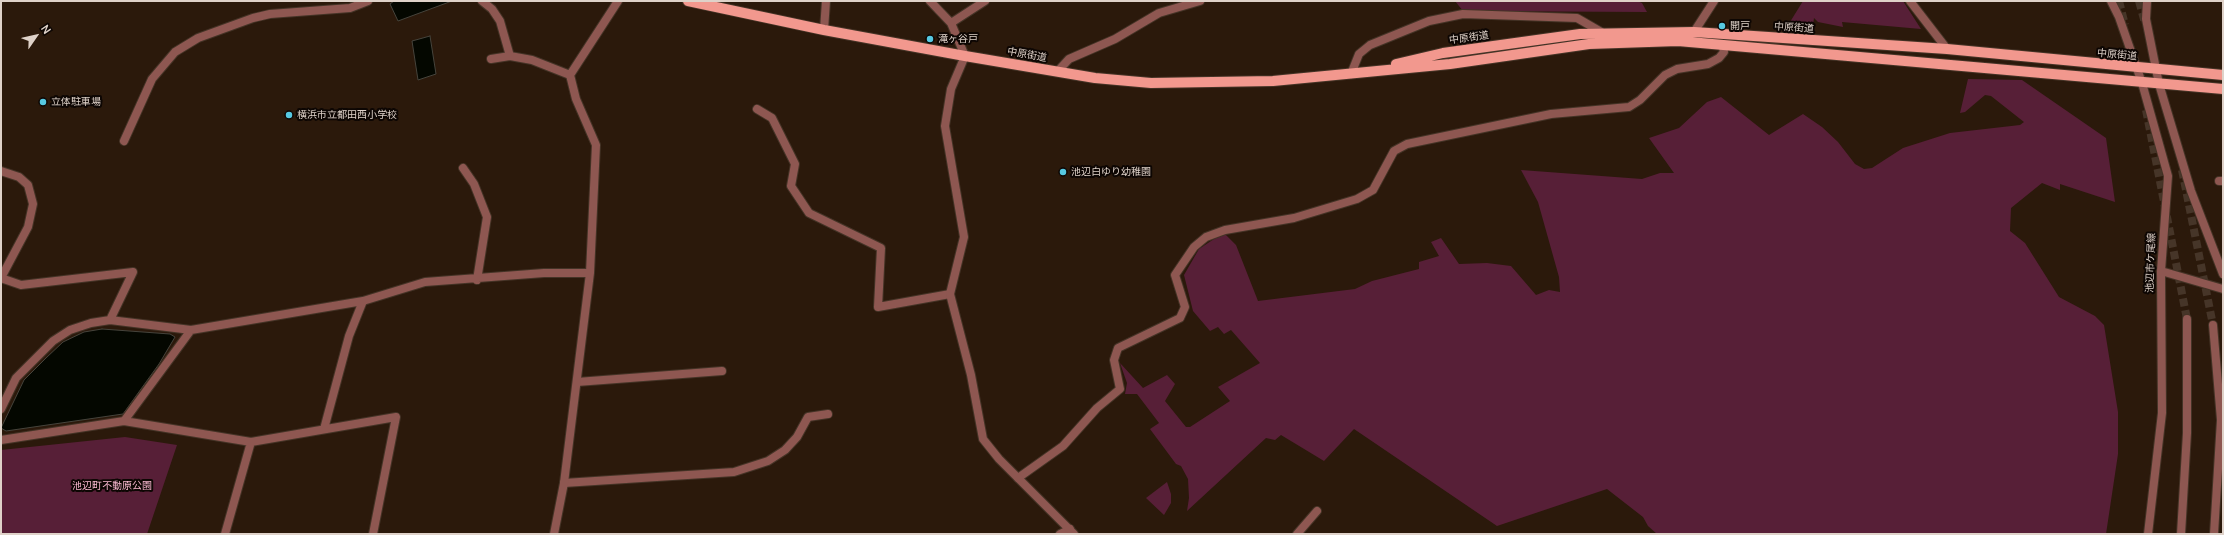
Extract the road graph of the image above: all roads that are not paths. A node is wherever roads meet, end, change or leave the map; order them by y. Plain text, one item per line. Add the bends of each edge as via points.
1 (368, 1) edge
2 (482, 1) edge
3 (618, 1) edge
4 (688, 1) edge
5 (826, 1) edge
6 (930, 1) edge
7 (985, 1) edge
8 (1200, 1) edge
9 (1714, 1) edge
10 (1910, 1) edge
11 (2111, 1) edge
12 (2147, 1) edge
13 (723, 4) edge
14 (951, 23) junction
15 (824, 30) junction
16 (1603, 32) junction
17 (1694, 32) junction
18 (1722, 44) junction
19 (1947, 49) junction
20 (510, 56) junction
21 (965, 56) junction
22 (490, 59) dead end
23 (2137, 68) junction
24 (2155, 70) junction
25 (1058, 71) junction
26 (1365, 72) junction
27 (1351, 74) junction
28 (570, 75) junction
29 (2223, 75) edge
30 (2142, 83) junction
31 (2159, 84) junction
32 (2223, 89) edge
33 (756, 109) dead end
34 (124, 141) dead end
35 (463, 168) dead end
36 (1, 171) edge
37 (2161, 271) junction
38 (590, 272) junction
39 (2223, 274) edge
40 (1, 278) edge
41 (477, 280) junction
42 (2223, 289) edge
43 (950, 294) junction
44 (363, 301) junction
45 (2187, 319) tunnel mouth
46 (110, 320) junction
47 (2213, 325) tunnel mouth
48 (191, 330) junction
49 (722, 371) dead end
50 (577, 382) junction
51 (1, 409) edge
52 (828, 414) dead end
53 (124, 421) junction
54 (324, 430) junction
55 (1, 440) edge
56 (251, 442) junction
57 (1018, 478) junction
58 (564, 483) junction
59 (1317, 511) dead end
60 (1072, 532) edge
61 (226, 534) edge
62 (373, 534) edge
63 (554, 534) edge
64 (1060, 534) edge
65 (1297, 534) edge
66 (2148, 534) edge
67 (2181, 534) edge
68 (2214, 534) edge

1 - 34 street via 350,8 270,14 198,38 175,52 152,79
2 - 20 street via 492,9 500,21
3 - 28 street
4 - 13 main road, 中原街道
5 - 15 street
6 - 14 street
7 - 14 street
8 - 25 street via 1159,13 1115,39 1069,59
9 - 17 street
10 - 19 street
11 - 23 street, 池辺市ケ尾線
12 - 24 street via 2146,19
13 - 15 main road, 中原街道
14 - 21 street
15 - 21 main road, 中原街道
16 - 17 main road, 中原街道
16 - 26 main road, 中原街道 via 1443,53
16 - 27 street via 1577,18 1463,14 1429,21 1370,45 1359,54
17 - 19 main road, 中原街道
18 - 26 main road, 中原街道 via 1678,40 1589,44 1450,64
18 - 30 main road, 中原街道
18 - 57 street via 1724,52 1719,58 1708,64 1677,69 1665,75 1640,100 1629,107 1551,114 1407,144 1394,151 1373,190 1357,199 1294,218 1225,230 1206,237 1194,246 1175,275 1185,307 1180,318 1118,348 1114,360 1120,388 1097,408 1064,446
19 - 23 main road, 中原街道
20 - 22 street
20 - 28 street via 532,60
21 - 25 main road, 中原街道
21 - 43 street via 951,89 945,126 964,237
23 - 24 main road, 中原街道
23 - 30 street, 池辺市ケ尾線
24 - 29 main road, 中原街道
24 - 31 street
25 - 27 main road, 中原街道 via 1095,78 1151,83 1273,80
26 - 27 main road, 中原街道
28 - 38 street via 576,99 596,145
30 - 31 main road, 中原街道
30 - 37 street, 池辺市ケ尾線 via 2168,176
31 - 32 main road, 中原街道
31 - 39 street via 2191,191
33 - 43 street via 772,118 795,164 790,186 809,213 881,248 878,307
35 - 41 street via 476,189 486,217
36 - 40 street via 19,177 28,185 33,204 28,227
37 - 42 street
37 - 66 street, 池辺市ケ尾線 via 2162,413
38 - 41 street via 544,273
38 - 50 street
40 - 46 street via 21,285 133,272
41 - 44 street via 425,282
43 - 57 street via 971,375 983,439
44 - 48 street
44 - 54 street via 349,336
45 - 67 street via 2188,434
46 - 48 street
46 - 51 street via 91,322 70,330 53,341 16,378
47 - 68 street via 2221,420
48 - 53 street
49 - 50 street
50 - 58 street
52 - 58 street via 808,417 797,437 785,450 768,461 734,472
53 - 55 street
53 - 56 street
54 - 56 street
54 - 62 street via 396,418
56 - 61 street
57 - 60 street
58 - 63 street
59 - 65 street
60 - 64 street

